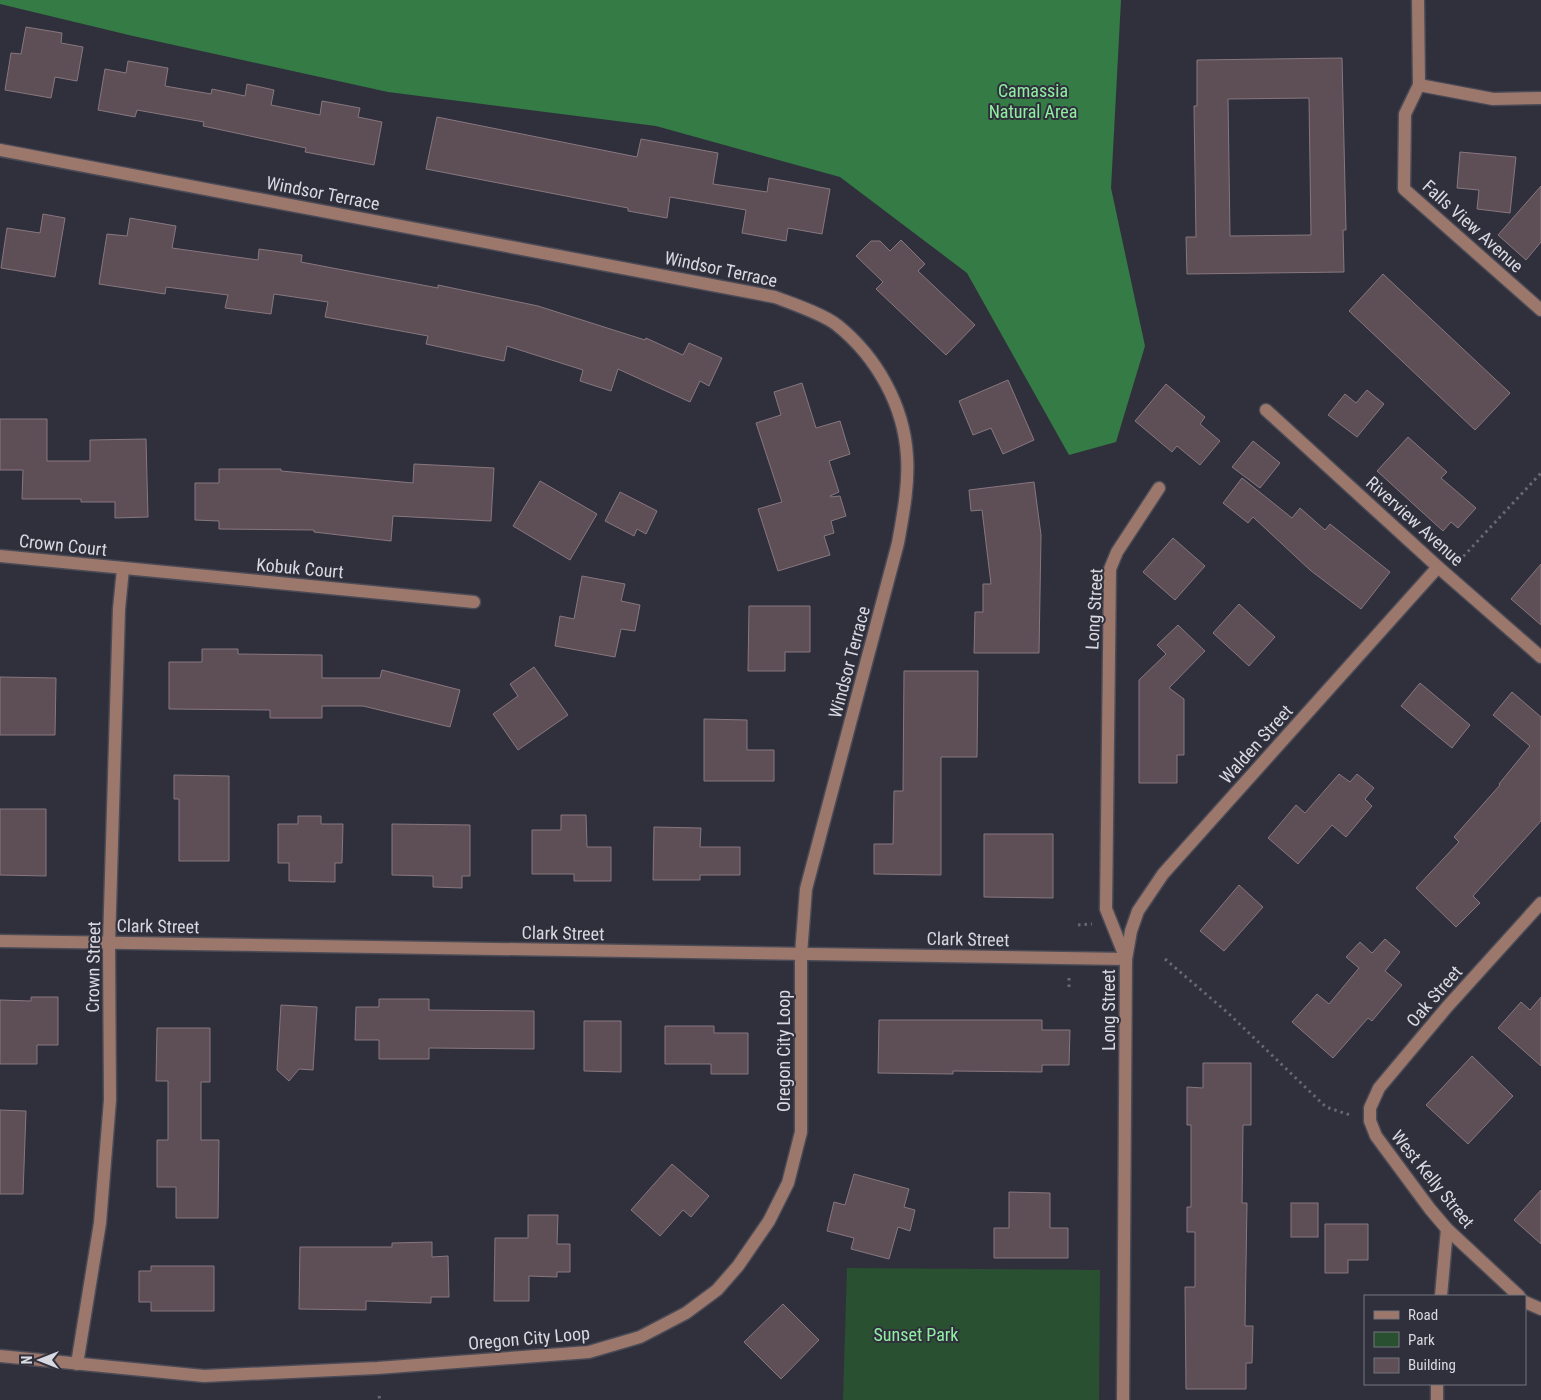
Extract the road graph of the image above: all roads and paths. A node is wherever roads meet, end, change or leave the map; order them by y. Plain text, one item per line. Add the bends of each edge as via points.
1 (1418, 0) edge
2 (1419, 85) junction
3 (1541, 98) edge
4 (0, 150) edge
5 (1541, 310) edge
6 (1266, 410) dead end
7 (1541, 474) edge
8 (1159, 488) dead end
9 (0, 556) edge
10 (1456, 564) dead end
11 (1438, 567) junction
12 (123, 569) junction
13 (474, 602) dead end
14 (1541, 657) edge
15 (1541, 903) edge
16 (0, 941) edge
17 (109, 943) junction
18 (800, 954) junction
19 (1126, 959) junction
20 (1165, 959) dead end
21 (1341, 1112) dead end
22 (1370, 1121) joint
23 (1447, 1229) junction
24 (1441, 1295) edge
25 (1517, 1295) edge
26 (1526, 1303) edge
27 (1541, 1309) edge
28 (0, 1356) edge
29 (77, 1364) junction
30 (1437, 1385) edge
31 (1123, 1400) edge
32 (1437, 1400) edge

1 - 2 street
2 - 3 street via 1493,100
2 - 5 street, Falls View Avenue via 1405,114 1404,189
4 - 18 street, Windsor Terrace via 775,297 836,324 856,343 876,366 898,410 907,458 905,498 884,600 806,889
6 - 11 street, Riverview Avenue
7 - 10 path
8 - 19 street, Long Street via 1117,552 1110,570 1106,909
9 - 12 street, Crown Court
11 - 14 street, Riverview Avenue
11 - 19 street, Walden Street via 1163,874 1138,911 1130,931
12 - 13 street, Kobuk Court
12 - 17 street, Crown Street
15 - 22 street, Oak Street via 1379,1088 1370,1108
16 - 17 street, Clark Street
17 - 18 street, Clark Street
17 - 29 street, Crown Street via 110,1100 100,1223
18 - 19 street, Clark Street
18 - 29 street, Oregon City Loop via 800,1132 788,1184 769,1221 738,1266 717,1290 686,1313 640,1337 580,1353 377,1368 204,1376
19 - 31 street, Long Street
20 - 21 path via 1228,1012 1326,1107
22 - 23 street, West Kelly Street via 1376,1136
23 - 24 street
23 - 25 street, West Kelly Street
26 - 27 street, West Kelly Street
28 - 29 street, Oregon City Loop
30 - 32 street

